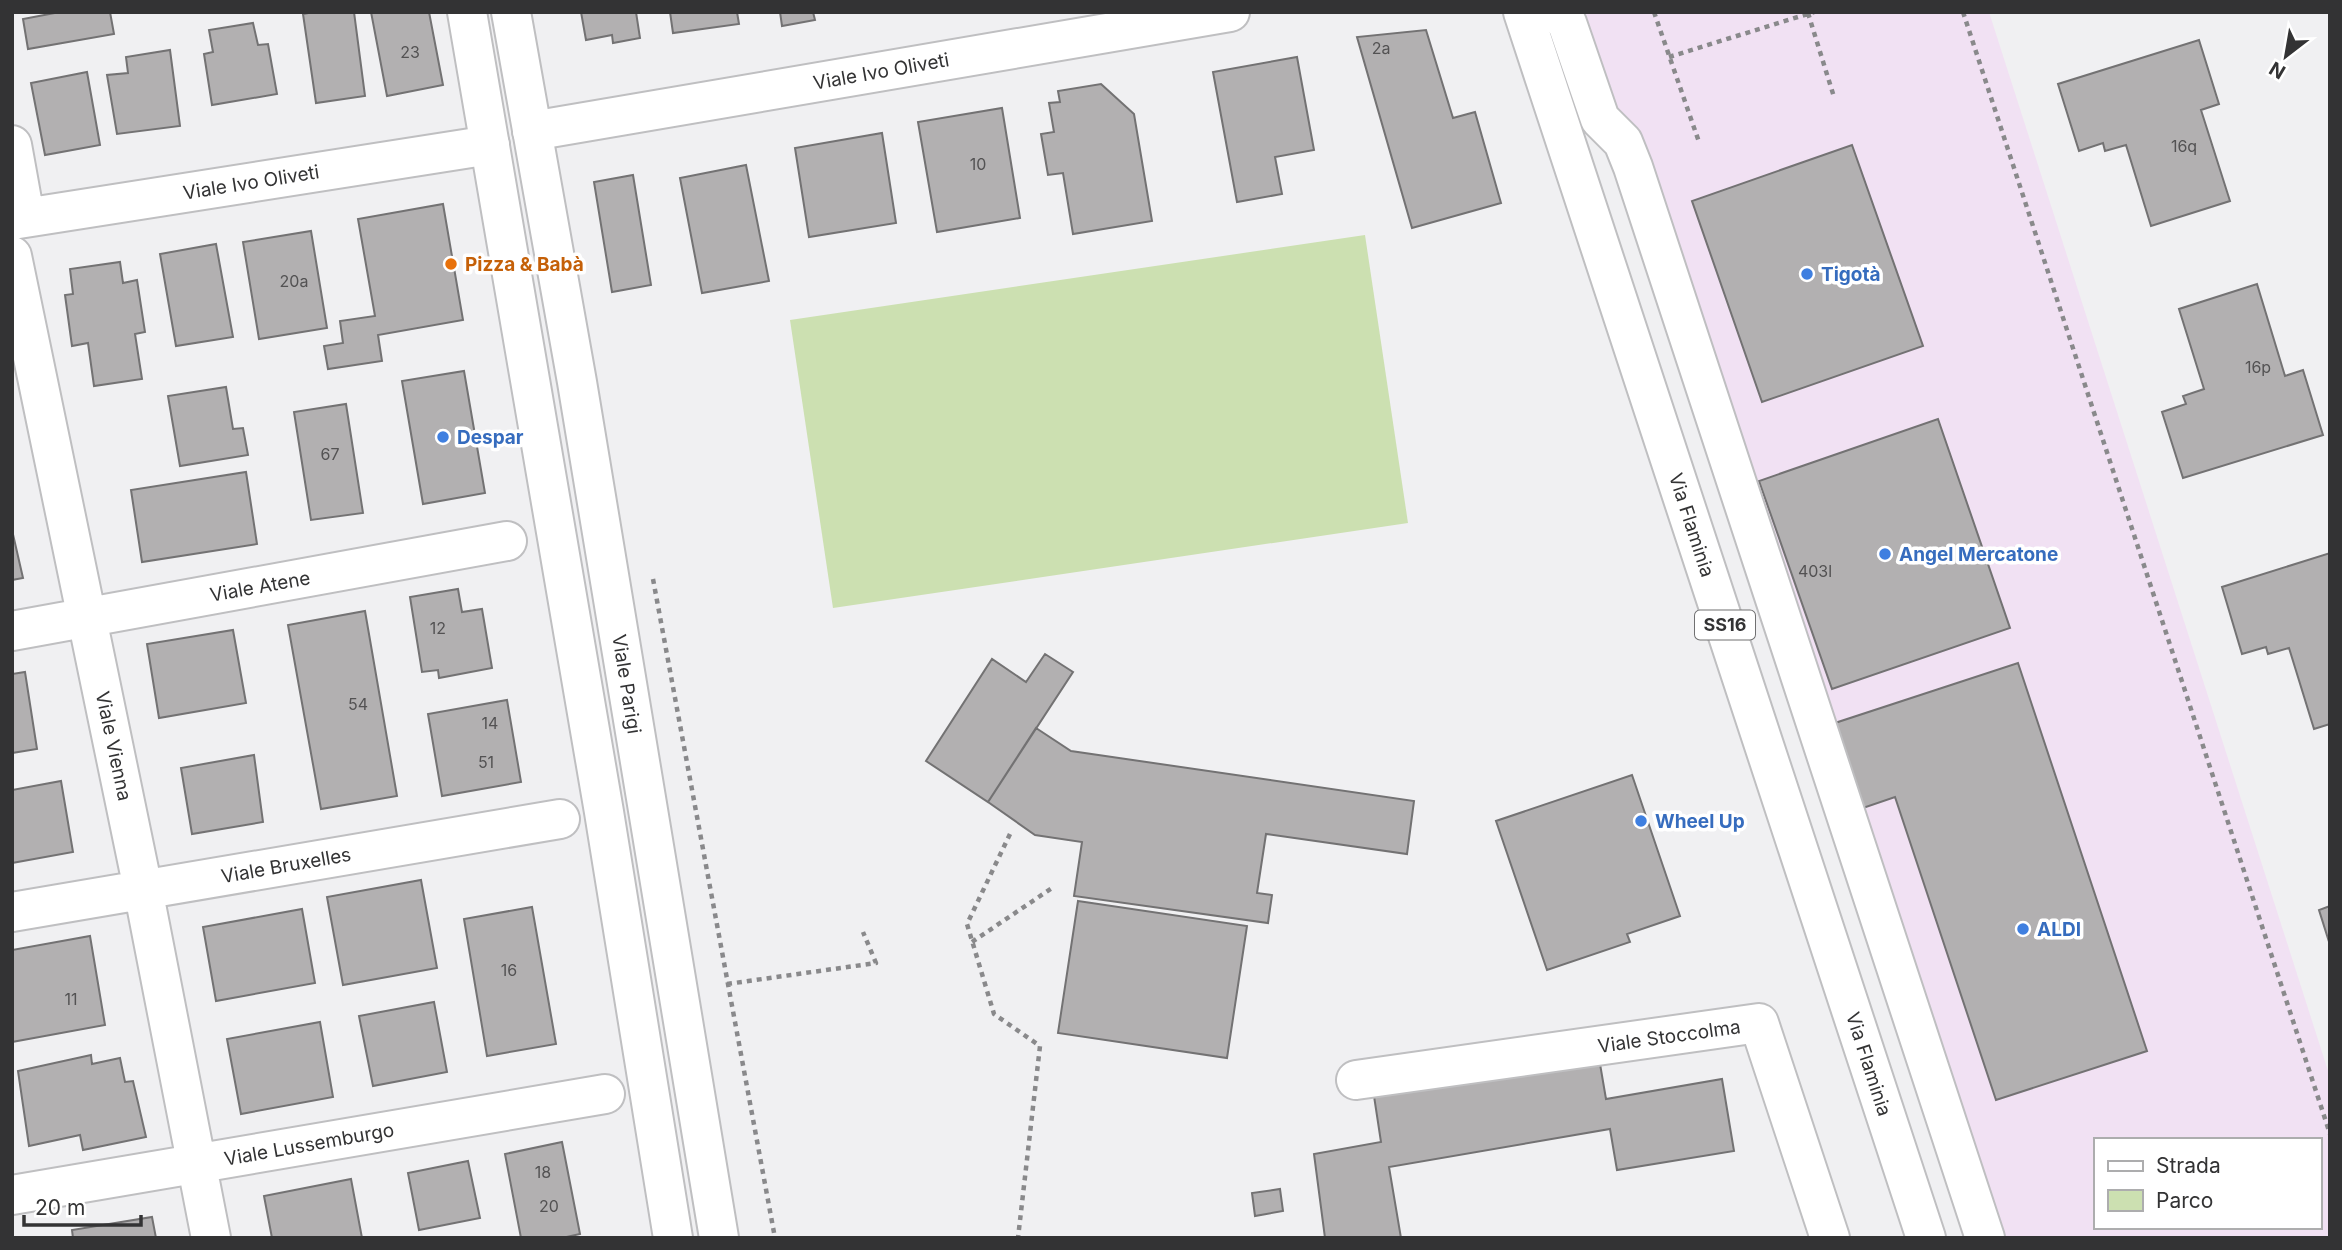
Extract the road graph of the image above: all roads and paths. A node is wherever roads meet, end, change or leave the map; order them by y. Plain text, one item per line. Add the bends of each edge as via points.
1 (467, 12) edge
2 (511, 12) edge
3 (1230, 12) edge
4 (1523, 12) edge
5 (1556, 12) edge
6 (1654, 12) edge
7 (1963, 12) edge
8 (1810, 13) edge
9 (1669, 57) junction
10 (1834, 97) dead end
11 (532, 131) junction
12 (1699, 142) dead end
13 (12, 145) edge
14 (490, 145) junction
15 (19, 218) edge
16 (12, 256) edge
17 (507, 541) dead end
18 (651, 569) dead end
19 (88, 618) junction
20 (12, 631) edge
21 (559, 819) dead end
22 (1010, 835) dead end
23 (1052, 888) dead end
24 (143, 889) junction
25 (12, 912) edge
26 (863, 932) dead end
27 (972, 942) junction
28 (727, 984) junction
29 (1356, 1080) dead end
30 (605, 1094) dead end
31 (2330, 1134) edge
32 (196, 1163) junction
33 (12, 1195) edge
34 (211, 1238) edge
35 (673, 1238) edge
36 (719, 1238) edge
37 (775, 1238) edge
38 (1018, 1238) edge
39 (1830, 1238) edge
40 (1926, 1238) edge
41 (1985, 1238) edge

1 - 14 street
2 - 11 street, Viale Parigi
3 - 11 street, Viale Ivo Oliveti
4 - 40 street, Via Flaminia / SS16
5 - 41 street via 1567,23 1601,119 1623,142 1633,167
6 - 9 path
7 - 31 path
8 - 9 path
8 - 10 path
9 - 12 path
11 - 36 street, Viale Parigi
13 - 15 street
14 - 15 street, Viale Ivo Oliveti
14 - 35 street
16 - 19 street, Viale Vienna
17 - 19 street, Viale Atene
18 - 28 path
19 - 20 street, Viale Atene
19 - 24 street, Viale Vienna
21 - 24 street, Viale Bruxelles
22 - 27 path via 967,924
23 - 27 path
24 - 25 street, Viale Bruxelles
24 - 32 street, Viale Vienna
26 - 28 path via 876,963
27 - 38 path via 994,1014 1040,1046
28 - 37 path
29 - 39 street, Viale Stoccolma via 1759,1023
30 - 32 street, Viale Lussemburgo
32 - 33 street, Viale Lussemburgo
32 - 34 street, Viale Vienna

